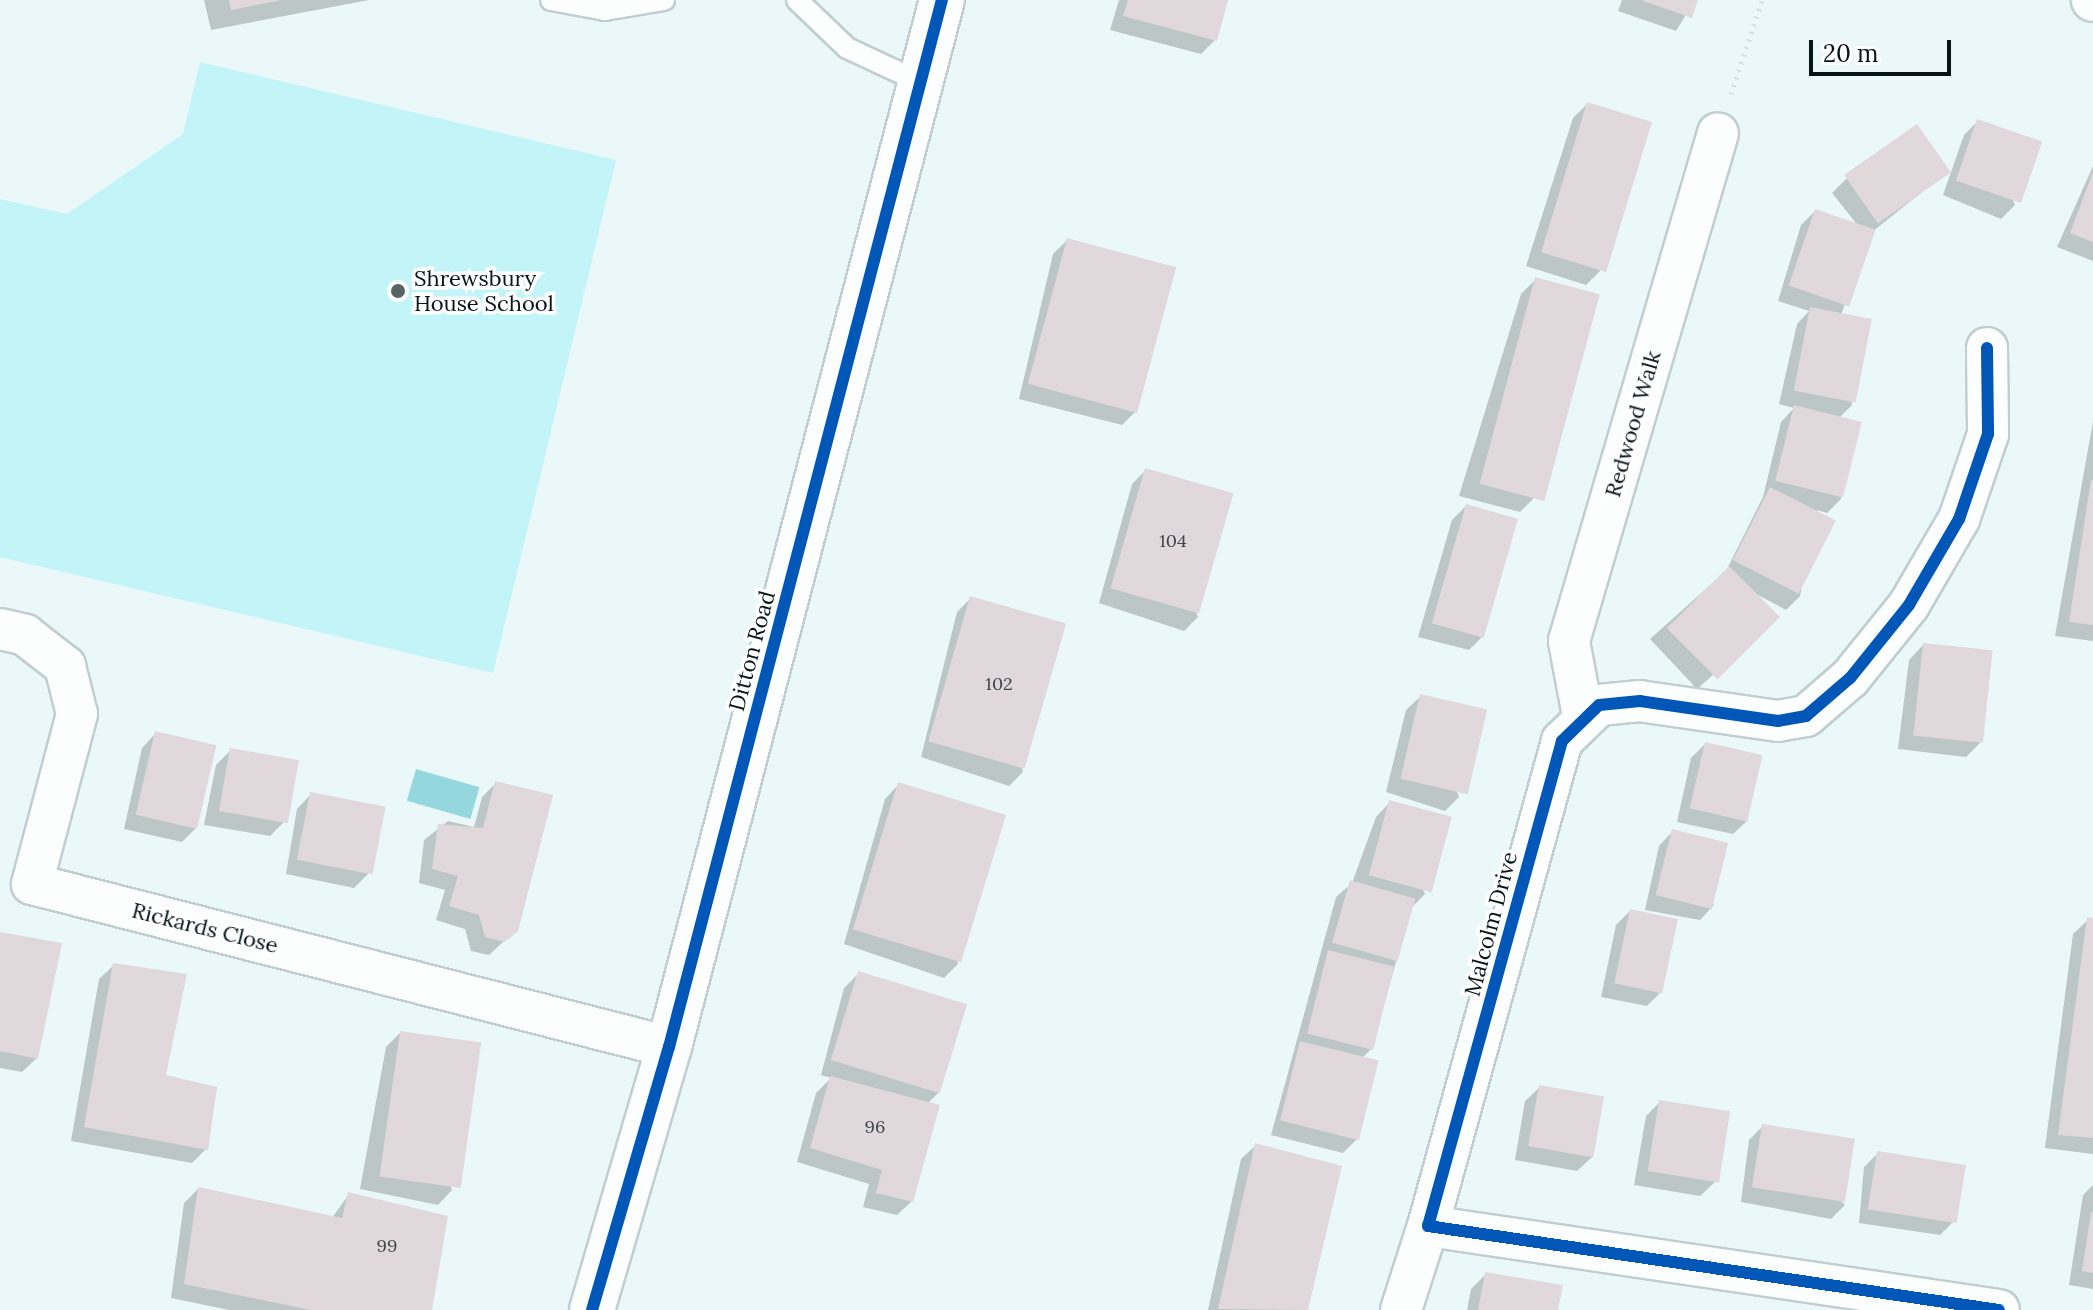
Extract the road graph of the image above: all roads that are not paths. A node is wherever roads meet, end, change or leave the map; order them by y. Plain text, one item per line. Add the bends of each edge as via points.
1 (551, 0) edge
2 (664, 0) edge
3 (797, 0) edge
4 (942, 0) edge
5 (920, 82) junction
6 (1718, 133) road end
7 (1987, 348) dead end
8 (0, 629) edge
9 (1583, 716) junction
10 (669, 1047) junction
11 (1428, 1226) junction
12 (592, 1310) edge
13 (1401, 1310) edge
14 (1999, 1310) edge

1 - 2 lane via 605,10
3 - 5 lane via 847,48
4 - 5 street, Ditton Road
5 - 10 street, Ditton Road
6 - 9 street, Redwood Walk via 1569,641
7 - 9 street via 1988,434 1959,519 1909,605 1850,678 1806,716 1778,721 1640,701 1599,705
8 - 10 street, Rickards Close via 25,635 65,666 77,714 32,884
9 - 11 street, Malcolm Drive via 1562,741
10 - 12 street, Ditton Road
11 - 13 street, Malcolm Drive
11 - 14 street

